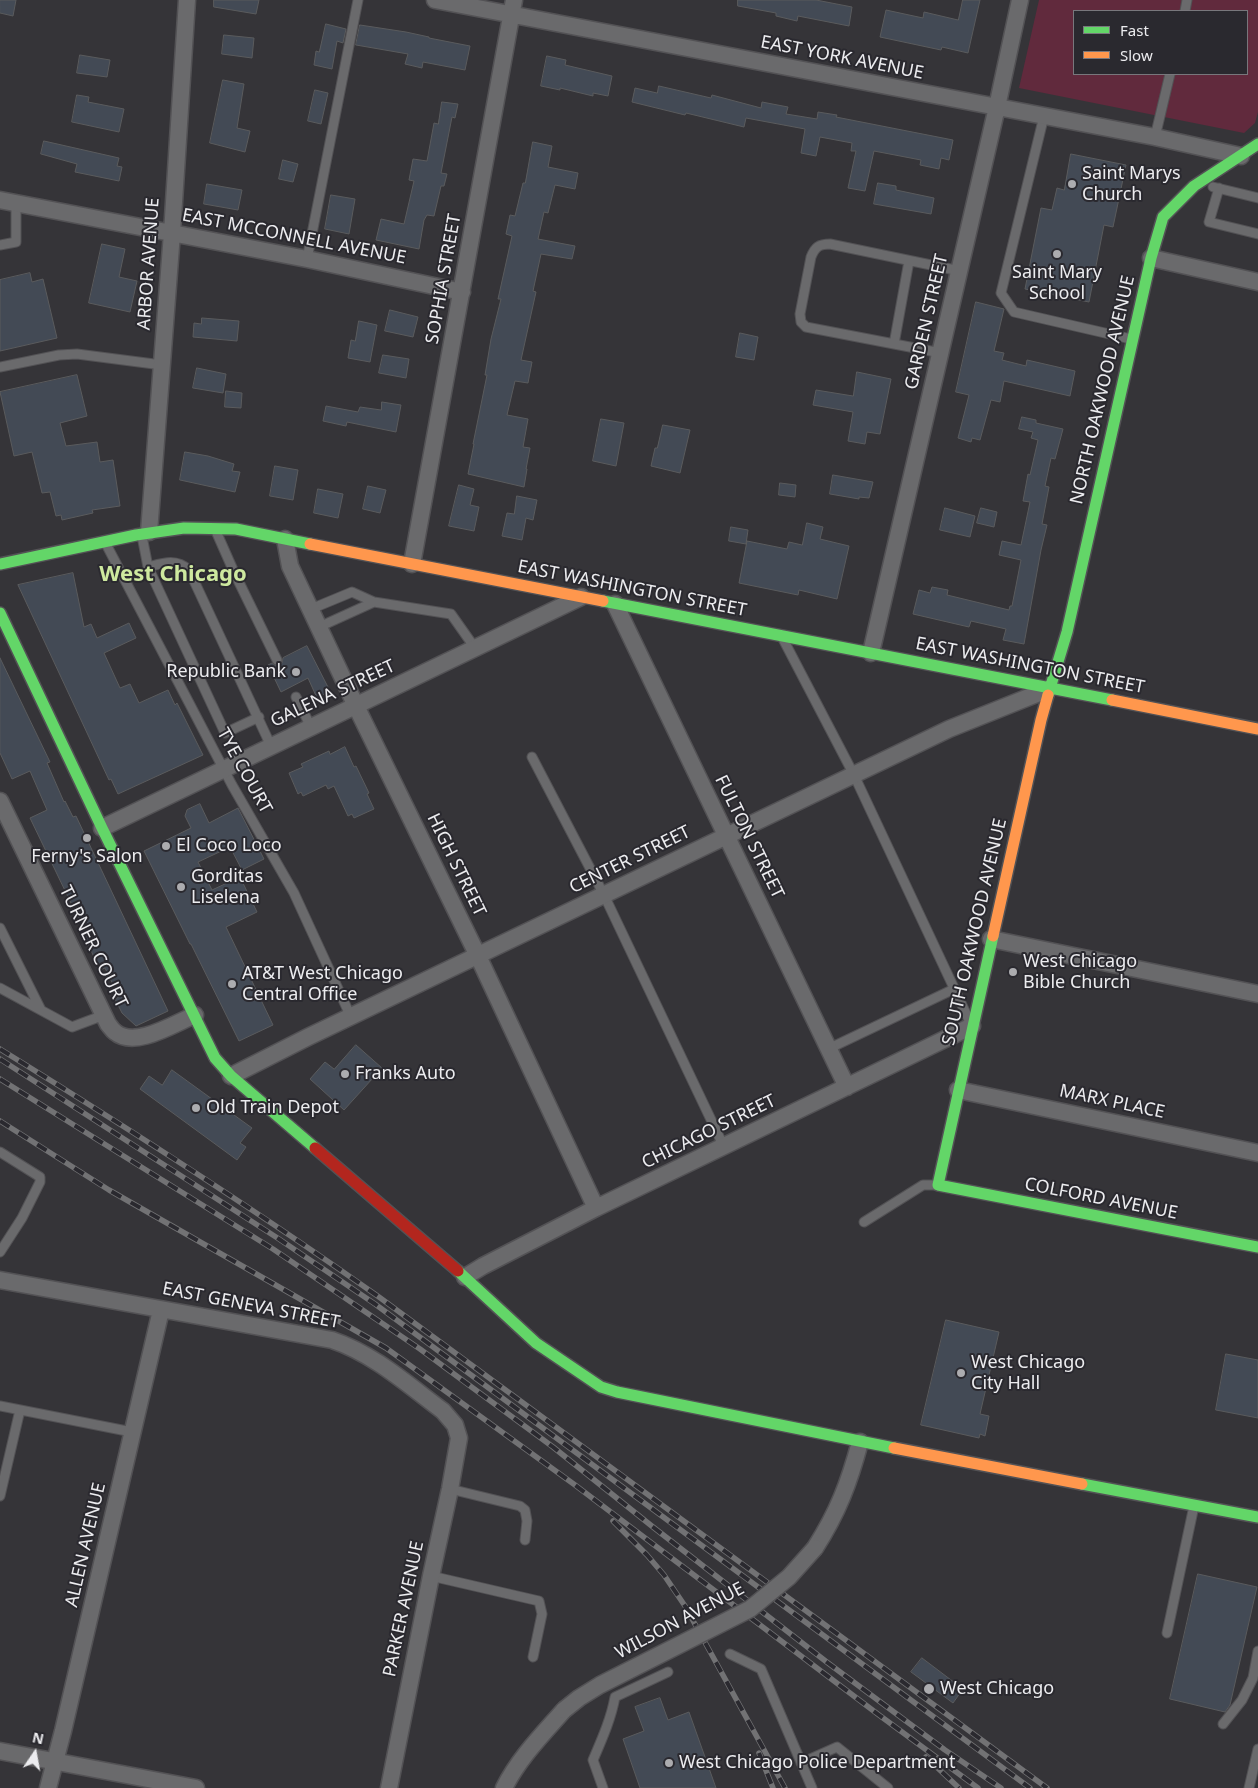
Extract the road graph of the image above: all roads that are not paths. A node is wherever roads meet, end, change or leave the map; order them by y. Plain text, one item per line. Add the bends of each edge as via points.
1 (187, 0) edge
2 (358, 0) edge
3 (436, 0) edge
4 (1020, 0) edge
5 (512, 7) edge
6 (1170, 75) edge
7 (997, 108) junction
8 (1044, 116) junction
9 (1155, 137) junction
10 (1258, 144) edge
11 (1241, 156) junction
12 (1198, 184) junction
13 (1219, 188) junction
14 (1258, 198) edge
15 (8, 201) edge
16 (172, 233) junction
17 (1258, 234) edge
18 (0, 245) edge
19 (1151, 258) junction
20 (307, 259) junction
21 (909, 261) junction
22 (960, 271) junction
23 (1258, 282) edge
24 (462, 292) junction
25 (1132, 339) junction
26 (894, 344) junction
27 (941, 353) junction
28 (162, 364) junction
29 (0, 367) edge
30 (214, 526) junction
31 (145, 532) junction
32 (285, 538) junction
33 (105, 542) junction
34 (0, 564) edge
35 (412, 564) junction
36 (148, 567) junction
37 (581, 597) junction
38 (374, 602) junction
39 (615, 604) junction
40 (311, 609) junction
41 (0, 613) edge
42 (319, 626) junction
43 (781, 636) junction
44 (475, 648) junction
45 (872, 653) junction
46 (277, 660) dead end
47 (1051, 688) junction
48 (296, 698) dead end
49 (356, 706) junction
50 (259, 717) junction
51 (311, 727) junction
52 (1258, 729) edge
53 (271, 746) junction
54 (532, 757) dead end
55 (224, 769) junction
56 (854, 775) junction
57 (0, 801) edge
58 (6, 826) edge
59 (102, 828) junction
60 (726, 836) junction
61 (604, 895) junction
62 (0, 928) edge
63 (991, 939) junction
64 (478, 956) junction
65 (0, 988) edge
66 (954, 989) junction
67 (1258, 994) edge
68 (41, 1010) junction
69 (195, 1015) junction
70 (104, 1016) junction
71 (351, 1017) junction
72 (972, 1026) junction
73 (828, 1049) junction
74 (231, 1076) junction
75 (847, 1088) junction
76 (958, 1090) junction
77 (724, 1147) junction
78 (0, 1152) edge
79 (1258, 1153) edge
80 (938, 1185) junction
81 (596, 1208) junction
82 (864, 1222) dead end
83 (1258, 1247) edge
84 (0, 1252) edge
85 (465, 1277) junction
86 (0, 1280) edge
87 (161, 1310) junction
88 (0, 1406) edge
89 (20, 1410) junction
90 (132, 1432) junction
91 (458, 1438) joint
92 (860, 1442) junction
93 (450, 1489) junction
94 (0, 1496) edge
95 (1195, 1505) junction
96 (1258, 1517) edge
97 (525, 1540) dead end
98 (431, 1576) junction
99 (1168, 1633) dead end
100 (1258, 1651) edge
101 (730, 1654) dead end
102 (533, 1657) dead end
103 (668, 1672) dead end
104 (1223, 1724) dead end
105 (1258, 1748) edge
106 (0, 1751) edge
107 (55, 1761) junction
108 (801, 1763) junction
109 (151, 1784) edge
110 (48, 1788) edge
111 (196, 1788) edge
112 (389, 1788) edge
113 (504, 1788) edge
114 (603, 1788) edge
115 (812, 1788) edge
116 (888, 1788) edge
117 (1249, 1788) edge

1 - 16 street, ARBOR AVENUE
2 - 20 lane
3 - 5 street, EAST YORK AVENUE
4 - 7 street, GARDEN STREET
5 - 7 street, EAST YORK AVENUE
5 - 24 street, SOPHIA STREET
6 - 9 lane
7 - 8 street, EAST YORK AVENUE
7 - 22 street, GARDEN STREET
8 - 9 street, EAST YORK AVENUE
8 - 25 lane via 1001,293 1014,312
9 - 11 street, EAST YORK AVENUE
10 - 11 street, NORTH OAKWOOD AVENUE
11 - 12 street, NORTH OAKWOOD AVENUE
12 - 13 lane
12 - 19 street, NORTH OAKWOOD AVENUE via 1163,217
13 - 14 lane
13 - 17 lane via 1209,222
15 - 16 street, EAST MCCONNELL AVENUE
15 - 18 lane via 16,242
16 - 20 street, EAST MCCONNELL AVENUE
16 - 28 street, ARBOR AVENUE
19 - 23 street
19 - 25 street, NORTH OAKWOOD AVENUE
20 - 24 street, EAST MCCONNELL AVENUE
21 - 22 lane
21 - 26 lane
21 - 26 lane via 821,244 811,257 800,314 806,327
22 - 27 street, GARDEN STREET
24 - 35 street, SOPHIA STREET
25 - 47 street, NORTH OAKWOOD AVENUE
26 - 27 lane
27 - 45 street, GARDEN STREET
28 - 29 lane via 77,354
28 - 31 street, ARBOR AVENUE
30 - 31 street, EAST WASHINGTON STREET
30 - 32 street, EAST WASHINGTON STREET
30 - 46 lane
31 - 33 street, EAST WASHINGTON STREET
31 - 36 lane
32 - 35 street, EAST WASHINGTON STREET
32 - 40 street, HIGH STREET via 290,566
33 - 34 street, EAST WASHINGTON STREET
33 - 55 lane, TYE COURT
35 - 37 street, EAST WASHINGTON STREET
36 - 50 lane via 173,562 189,570
36 - 50 lane via 225,733
37 - 39 street, EAST WASHINGTON STREET
37 - 44 street, GALENA STREET
38 - 40 lane via 352,592
38 - 42 lane
38 - 44 lane via 451,614
39 - 43 street, EAST WASHINGTON STREET
39 - 60 street, FULTON STREET
40 - 42 street, HIGH STREET
41 - 59 street
42 - 49 street, HIGH STREET
43 - 45 street, EAST WASHINGTON STREET
43 - 56 lane
44 - 49 street, GALENA STREET
45 - 47 street, EAST WASHINGTON STREET
47 - 52 street, EAST WASHINGTON STREET
47 - 56 street, CENTER STREET via 949,729
47 - 63 street, SOUTH OAKWOOD AVENUE
48 - 51 lane
49 - 51 street, GALENA STREET
49 - 64 street, HIGH STREET
50 - 53 lane
51 - 53 street, GALENA STREET
53 - 55 street, GALENA STREET
54 - 61 lane
55 - 59 street, GALENA STREET
55 - 71 lane, TYE COURT via 294,893
56 - 60 street, CENTER STREET
56 - 66 lane
57 - 58 street, TURNER COURT
58 - 70 street, TURNER COURT
59 - 69 street
60 - 61 street, CENTER STREET
60 - 73 street, FULTON STREET
61 - 64 street, CENTER STREET
61 - 77 lane
62 - 68 lane
63 - 67 street
63 - 72 street, SOUTH OAKWOOD AVENUE
64 - 71 street, CENTER STREET
64 - 81 street, HIGH STREET
65 - 68 lane
66 - 72 lane
66 - 73 lane
68 - 70 lane via 72,1027
69 - 70 street, TURNER COURT via 142,1038 128,1038 116,1033
69 - 74 street via 215,1058
71 - 74 street, CENTER STREET
72 - 75 street, CHICAGO STREET
72 - 76 street, SOUTH OAKWOOD AVENUE
73 - 75 street, FULTON STREET
74 - 85 street
75 - 77 street, CHICAGO STREET
76 - 79 street, MARX PLACE
76 - 80 street, SOUTH OAKWOOD AVENUE
77 - 81 street, CHICAGO STREET
78 - 84 lane via 40,1177 22,1218
80 - 82 lane via 923,1186
80 - 83 street, COLFORD AVENUE
81 - 85 street, CHICAGO STREET
85 - 92 street via 536,1343 601,1387
86 - 87 street, EAST GENEVA STREET
87 - 90 street, ALLEN AVENUE
87 - 91 street, EAST GENEVA STREET via 348,1345 443,1411 454,1425
88 - 89 lane
89 - 90 lane
89 - 94 lane
90 - 107 street, ALLEN AVENUE
91 - 93 street, PARKER AVENUE
92 - 95 street
92 - 113 street, WILSON AVENUE, bridge via 836,1512 815,1548 789,1577 750,1609 579,1698 527,1751
93 - 97 lane via 520,1506 525,1510 527,1521
93 - 98 street, PARKER AVENUE
95 - 96 street
95 - 99 lane
98 - 102 lane via 539,1601 542,1614
98 - 112 street, PARKER AVENUE
100 - 104 lane via 1246,1693
101 - 108 lane via 761,1669
103 - 114 lane via 616,1697 593,1760
105 - 117 lane
106 - 107 street
107 - 109 street
107 - 110 street, ALLEN AVENUE
108 - 115 lane
108 - 116 lane via 837,1746
109 - 111 street

